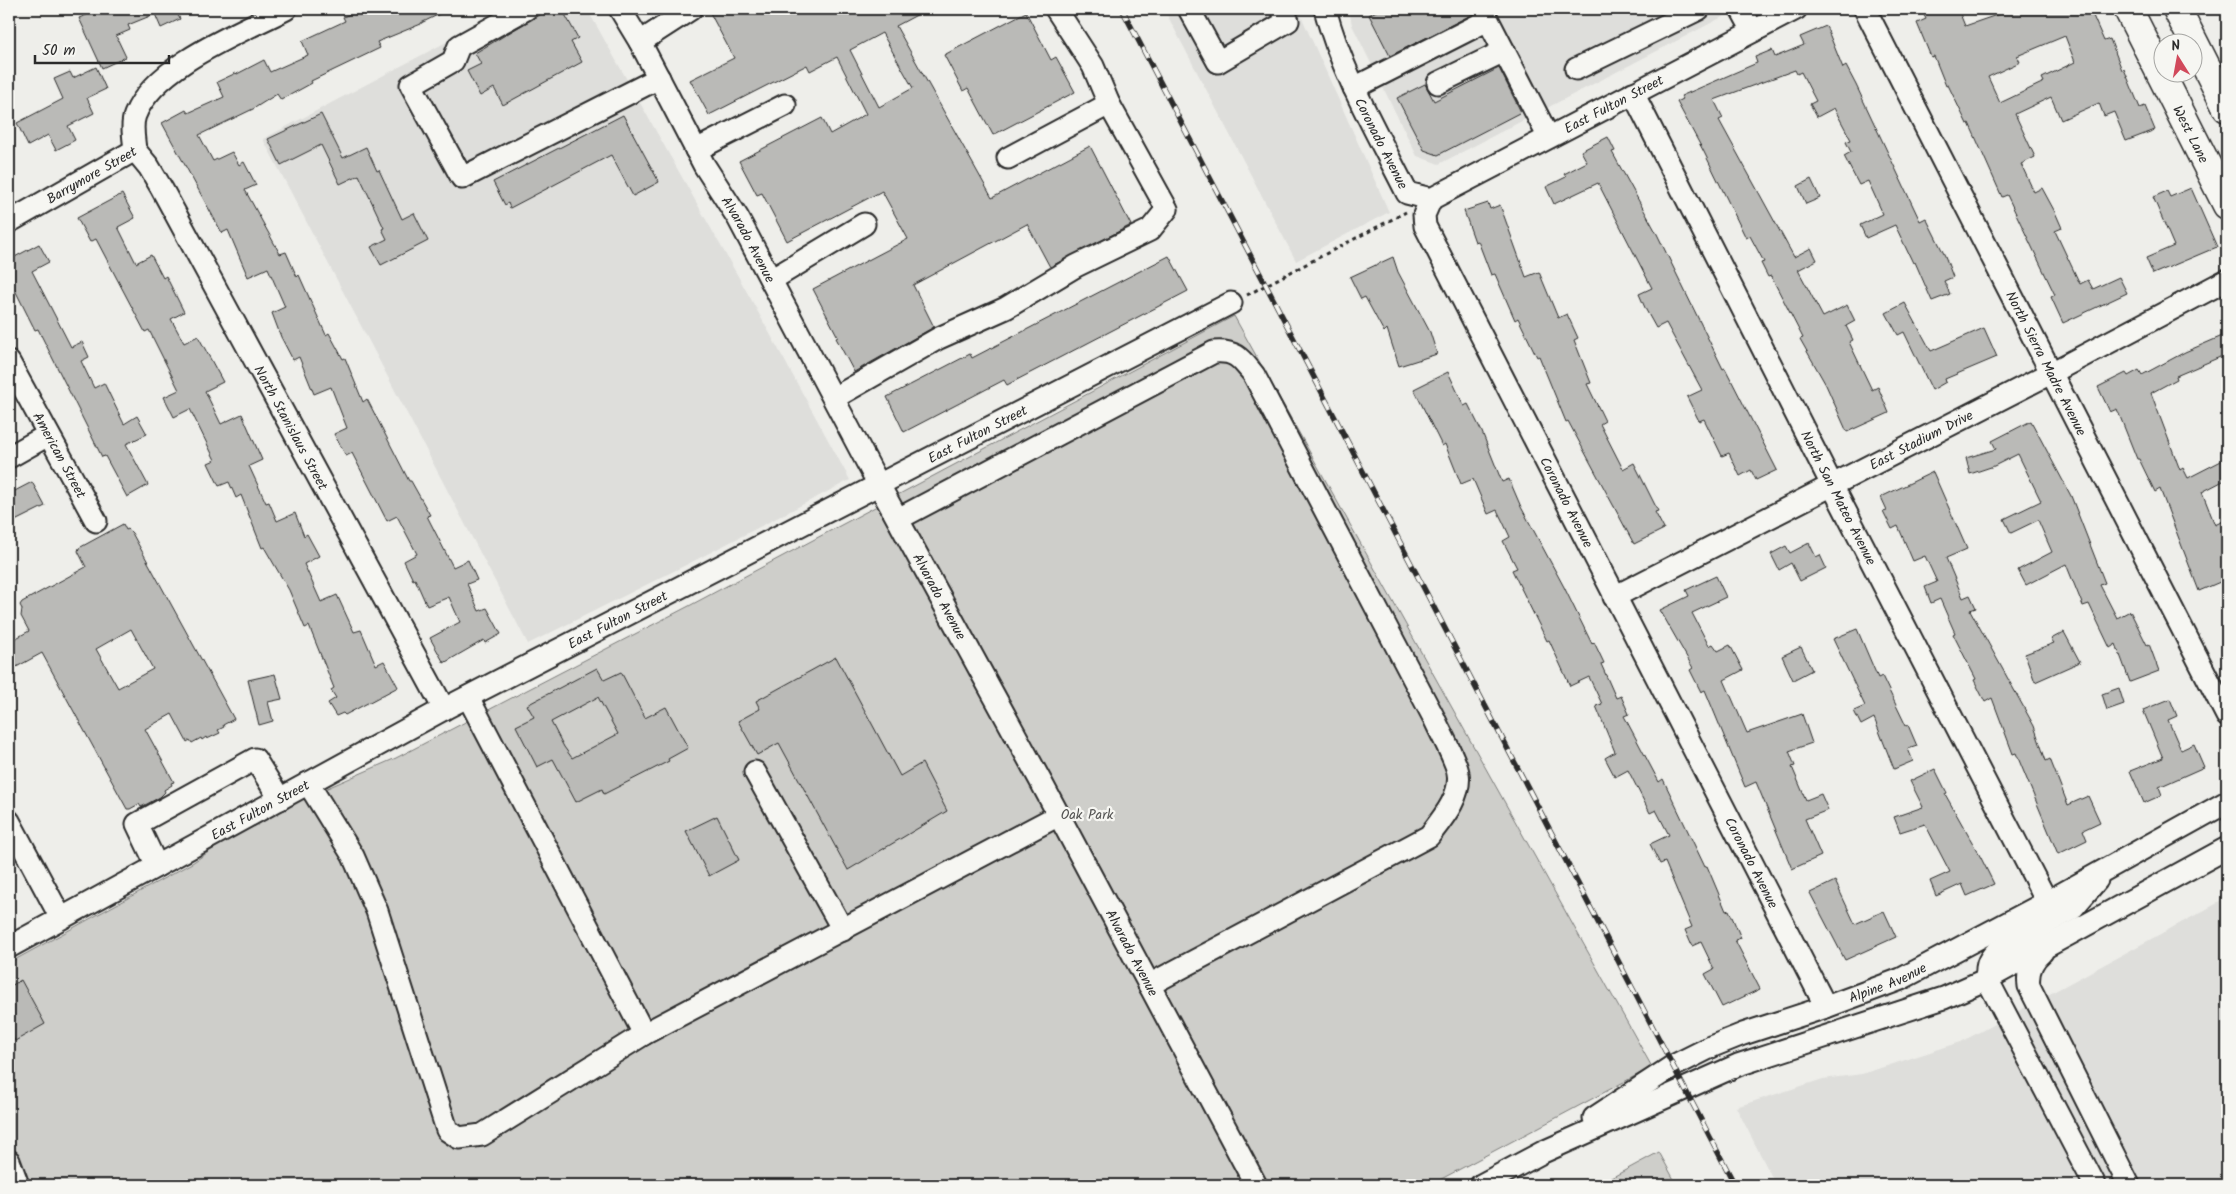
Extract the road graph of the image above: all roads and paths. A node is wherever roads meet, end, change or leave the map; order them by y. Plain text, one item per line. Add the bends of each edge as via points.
1 (286, 9) edge
2 (526, 9) edge
3 (620, 9) edge
4 (691, 9) edge
5 (1056, 9) edge
6 (1282, 9) edge
7 (1325, 9) edge
8 (1699, 9) edge
9 (1741, 9) edge
10 (1796, 9) edge
11 (1864, 9) edge
12 (2128, 9) edge
13 (2177, 9) edge
14 (1193, 10) edge
15 (1489, 14) edge
16 (1753, 31) junction
17 (640, 42) junction
18 (1504, 51) junction
19 (1576, 69) dead end
20 (659, 78) junction
21 (1438, 83) dead end
22 (1354, 88) junction
23 (1634, 93) junction
24 (1109, 104) junction
25 (785, 105) dead end
26 (2227, 108) edge
27 (1548, 136) junction
28 (135, 150) junction
29 (696, 150) junction
30 (1008, 158) dead end
31 (1431, 199) junction
32 (2227, 205) edge
33 (9, 222) edge
34 (864, 224) dead end
35 (771, 280) junction
36 (2227, 280) edge
37 (1231, 303) joint
38 (9, 362) edge
39 (2052, 373) junction
40 (834, 398) junction
41 (48, 435) junction
42 (9, 457) edge
43 (1832, 484) junction
44 (879, 485) junction
45 (898, 519) junction
46 (96, 521) dead end
47 (1614, 597) junction
48 (468, 697) junction
49 (444, 709) junction
50 (2227, 716) edge
51 (755, 772) dead end
52 (308, 783) junction
53 (280, 799) junction
54 (2227, 802) edge
55 (1059, 815) junction
56 (9, 821) edge
57 (2227, 848) edge
58 (157, 866) junction
59 (2105, 870) junction
60 (2047, 902) junction
61 (61, 918) junction
62 (843, 930) junction
63 (9, 947) edge
64 (2046, 948) junction
65 (1987, 979) junction
66 (1150, 986) junction
67 (1826, 1007) junction
68 (644, 1034) junction
69 (1543, 1152) junction
70 (9, 1161) edge
71 (18, 1185) edge
72 (1256, 1185) edge
73 (1480, 1185) edge
74 (2095, 1185) edge
75 (2129, 1185) edge

1 - 28 street, Barrymore Street via 164,75 146,94 134,116
2 - 20 street via 458,46 453,61 411,86 462,178
3 - 17 street, Alvarado Avenue
4 - 17 street
5 - 24 street via 1093,66
6 - 14 street via 1288,22 1218,62
7 - 22 street, Coronado Avenue
8 - 19 street
9 - 16 street
10 - 16 street, East Fulton Street
11 - 39 street, North Sierra Madre Avenue
12 - 32 main road, West Lane
13 - 26 main road
15 - 18 street
15 - 22 street
16 - 23 street, East Fulton Street
17 - 20 street, Alvarado Avenue
18 - 21 street
18 - 27 street
20 - 29 street, Alvarado Avenue
22 - 31 street, Coronado Avenue via 1407,193
23 - 27 street, East Fulton Street
23 - 43 street, North San Mateo Avenue
24 - 30 street
24 - 40 street via 1167,209 1150,230 1076,266 1006,308 939,338
25 - 29 street
27 - 31 street, East Fulton Street
28 - 33 street, Barrymore Street
28 - 49 street, North Stanislaus Street via 162,189
29 - 35 street, Alvarado Avenue
31 - 37 path
31 - 47 street, Coronado Avenue via 1424,215 1425,226
34 - 35 street
35 - 40 street, Alvarado Avenue
36 - 39 street, East Stadium Drive
37 - 44 street, East Fulton Street
38 - 41 street, American Street
39 - 43 street, East Stadium Drive
39 - 50 street, North Sierra Madre Avenue
40 - 44 street, Alvarado Avenue
41 - 42 street
41 - 46 street, American Street
43 - 47 street, East Stadium Drive
43 - 60 street, North San Mateo Avenue
44 - 45 street, Alvarado Avenue
44 - 48 street, East Fulton Street
45 - 55 street, Alvarado Avenue
45 - 66 street via 1214,352 1226,351 1238,356 1254,375 1434,718 1458,773 1456,792 1448,811 1429,836
47 - 67 street, Coronado Avenue
48 - 49 street, East Fulton Street
48 - 68 street
49 - 52 street, East Fulton Street
51 - 62 street
52 - 53 street, East Fulton Street
52 - 68 street via 353,856 378,910 447,1130 459,1138 482,1135
53 - 58 street, East Fulton Street
53 - 58 street via 255,759 137,824
54 - 59 street, Alpine Avenue
55 - 62 street
55 - 66 street, Alvarado Avenue
56 - 61 street
57 - 64 street, Alpine Avenue
58 - 61 street, East Fulton Street
59 - 60 street, Alpine Avenue
59 - 65 street via 2072,909 1996,952 1988,960
60 - 67 street, Alpine Avenue via 1901,979
61 - 63 street, East Fulton Street
62 - 68 street
64 - 65 street, Alpine Avenue
64 - 75 street via 2033,962 2029,986
65 - 69 street, Alpine Avenue via 1944,998 1738,1065
65 - 74 street
66 - 72 street, Alvarado Avenue
67 - 69 street, Alpine Avenue via 1742,1034 1673,1066
69 - 73 street, Alpine Avenue
70 - 71 street

